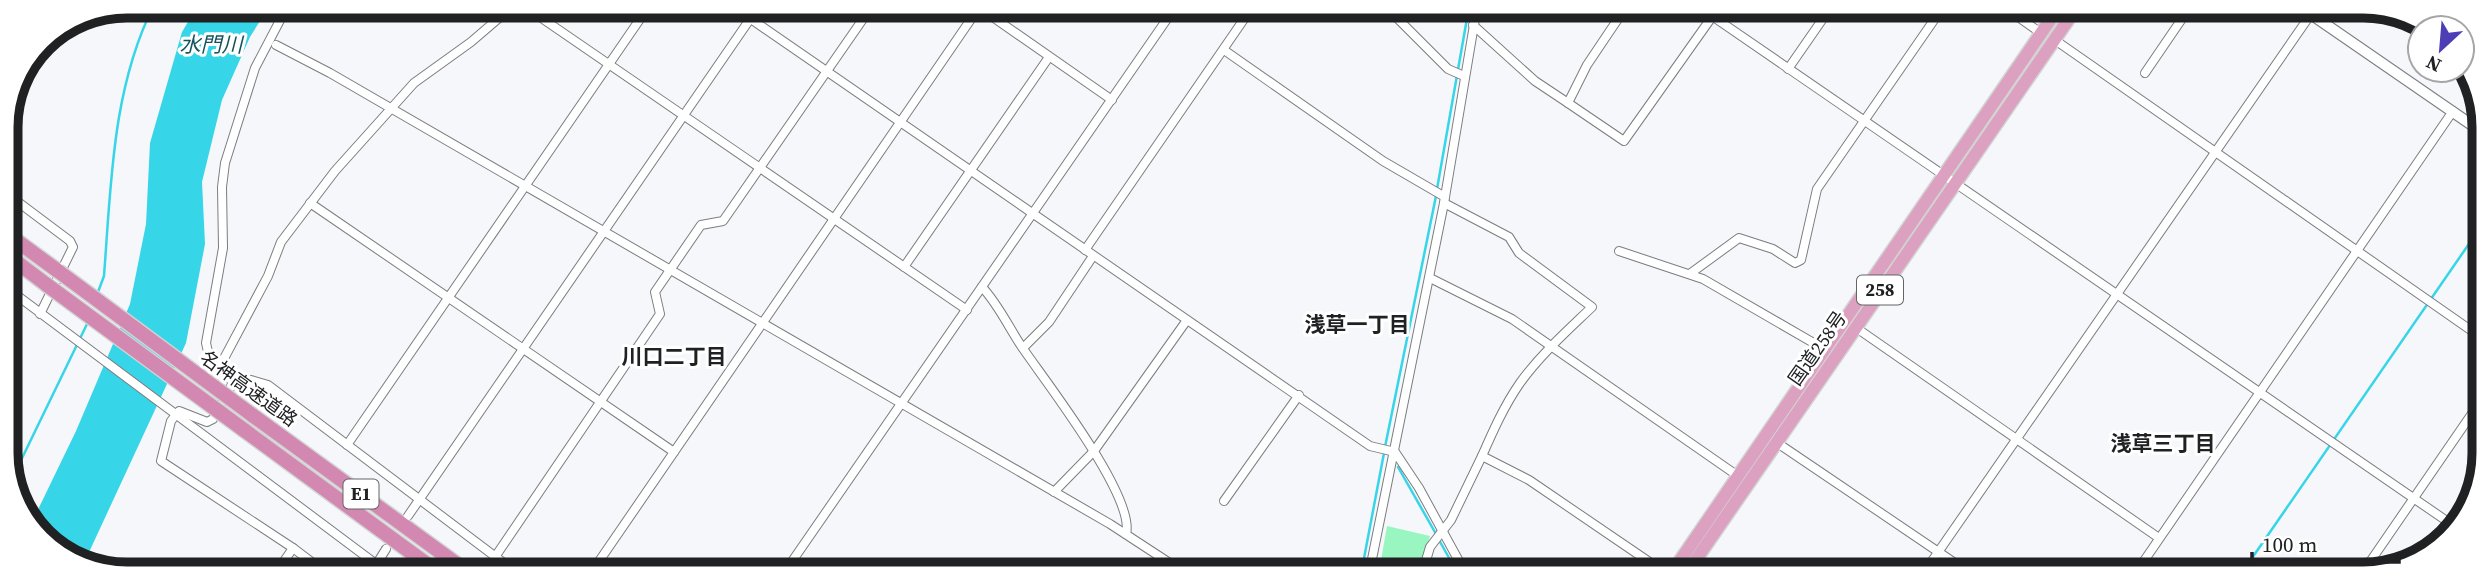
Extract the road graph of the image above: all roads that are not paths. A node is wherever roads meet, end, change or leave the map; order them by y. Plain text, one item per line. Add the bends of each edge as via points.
1 (281, 18) edge
2 (499, 18) edge
3 (542, 18) edge
4 (641, 18) edge
5 (750, 18) joint
6 (864, 18) edge
7 (972, 18) edge
8 (994, 18) edge
9 (1168, 18) edge
10 (1246, 18) edge
11 (1398, 18) edge
12 (1475, 18) edge
13 (1619, 18) edge
14 (1711, 18) edge
15 (1715, 18) edge
16 (1823, 18) edge
17 (1935, 18) edge
18 (2020, 18) edge
19 (2051, 18) edge
20 (2070, 18) edge
21 (2183, 18) edge
22 (2301, 18) edge
23 (2316, 18) edge
24 (1473, 25) junction
25 (2041, 33) junction
26 (2055, 40) junction
27 (276, 46) dead end
28 (1224, 50) junction
29 (1049, 57) junction
30 (610, 64) junction
31 (1788, 69) junction
32 (827, 72) junction
33 (1459, 74) junction
34 (2146, 74) dead end
35 (1112, 100) junction
36 (1568, 103) junction
37 (392, 109) junction
38 (2453, 111) junction
39 (682, 115) junction
40 (1864, 121) junction
41 (901, 123) junction
42 (2472, 125) edge
43 (2215, 152) junction
44 (762, 168) junction
45 (973, 171) junction
46 (1949, 180) junction
47 (524, 187) junction
48 (1441, 196) junction
49 (18, 202) edge
50 (310, 203) junction
51 (1033, 213) junction
52 (834, 220) junction
53 (604, 233) junction
54 (18, 242) edge
55 (1085, 250) junction
56 (1619, 251) dead end
57 (2359, 251) junction
58 (1093, 256) junction
59 (18, 263) edge
60 (904, 267) junction
61 (668, 271) junction
62 (1690, 273) junction
63 (1430, 278) junction
64 (982, 287) junction
65 (2117, 295) junction
66 (17, 297) edge
67 (447, 298) junction
68 (967, 310) junction
69 (40, 314) junction
70 (1187, 320) junction
71 (762, 325) junction
72 (1855, 327) junction
73 (2472, 331) edge
74 (1023, 348) junction
75 (1551, 348) junction
76 (1825, 349) junction
77 (523, 351) junction
78 (220, 366) junction
79 (233, 383) junction
80 (2261, 393) junction
81 (1299, 395) junction
82 (600, 402) junction
83 (900, 404) junction
84 (175, 414) junction
85 (2472, 414) edge
86 (2017, 440) junction
87 (1776, 442) junction
88 (347, 445) junction
89 (1388, 450) junction
90 (1094, 451) junction
91 (674, 452) junction
92 (1482, 456) junction
93 (1738, 476) junction
94 (1054, 492) junction
95 (2415, 498) junction
96 (419, 500) junction
97 (1224, 501) dead end
98 (408, 516) dead end
99 (2448, 522) edge
100 (1126, 534) junction
101 (1438, 534) junction
102 (2159, 538) junction
103 (293, 548) junction
104 (386, 549) dead end
105 (1938, 551) junction
106 (495, 556) junction
107 (283, 562) edge
108 (311, 562) edge
109 (373, 562) edge
110 (377, 562) edge
111 (424, 562) edge
112 (455, 562) edge
113 (502, 562) edge
114 (599, 562) edge
115 (792, 562) edge
116 (1167, 562) edge
117 (1372, 562) edge
118 (1427, 562) edge
119 (1458, 562) edge
120 (1651, 562) edge
121 (1677, 562) edge
122 (1694, 562) edge
123 (1931, 562) edge
124 (1954, 562) edge
125 (2143, 562) edge
126 (2370, 562) edge

1 - 78 street via 255,68 225,163 223,248 206,343 209,356
2 - 37 street via 414,83
3 - 30 street
4 - 30 street
5 - 32 street
5 - 39 street
6 - 32 street
7 - 41 street
8 - 29 street
9 - 35 street
10 - 28 street
11 - 33 street
12 - 24 street
13 - 36 street
14 - 36 street via 1624,141
15 - 31 street
16 - 31 street
17 - 40 street
18 - 25 street
19 - 25 highway, 国道258号 / 258
20 - 26 highway, 国道258号 / 258
21 - 34 street
22 - 43 street
23 - 38 street
24 - 33 street
24 - 36 street via 1535,81
25 - 46 highway, 国道258号 / 258
26 - 43 street
26 - 46 highway, 国道258号 / 258
27 - 37 street
28 - 48 street
28 - 55 street
29 - 35 street
29 - 45 street
30 - 39 street
30 - 47 street
31 - 40 street
32 - 41 street
32 - 44 street
33 - 48 street
35 - 51 street
37 - 47 street
37 - 50 street
38 - 42 street
38 - 57 street
39 - 44 street
39 - 53 street
40 - 46 street
40 - 62 street via 1817,189 1801,260 1795,263 1773,249 1739,238
41 - 45 street
41 - 52 street
43 - 57 street
43 - 65 street
44 - 52 street
44 - 61 street via 723,221 701,225
45 - 51 street
45 - 60 street
46 - 65 street
46 - 72 highway, 国道258号 / 258
46 - 76 highway, 国道258号 / 258
47 - 53 street
47 - 67 street
48 - 63 street
48 - 75 street via 1509,237 1519,253 1592,307
49 - 69 street via 73,247
50 - 67 street
50 - 78 street via 281,242
51 - 55 street
51 - 64 street
52 - 60 street
52 - 71 street
53 - 61 street
53 - 77 street
54 - 112 highway, 名神高速道路 / E1, bridge
55 - 58 street
56 - 62 street
57 - 73 street
57 - 80 street
58 - 70 street
58 - 74 street via 1049,322
59 - 111 highway, 名神高速道路 / E1, bridge
60 - 68 street
61 - 71 street
61 - 82 street via 655,292 660,314
62 - 76 street
63 - 75 street via 1512,319
63 - 89 street
64 - 68 street
64 - 74 street
65 - 80 street
65 - 86 street
66 - 69 street
67 - 77 street
67 - 88 street
68 - 83 street
69 - 84 street
70 - 81 street
70 - 90 street
71 - 83 street
71 - 91 street
72 - 86 street
72 - 87 highway, 国道258号 / 258
74 - 90 street
75 - 92 street via 1505,405
75 - 93 street
76 - 93 highway, 国道258号 / 258
77 - 82 street
77 - 96 street
78 - 79 street
79 - 84 street via 213,419 207,422 179,411
79 - 88 street via 251,380 268,385
80 - 95 street
80 - 102 street
81 - 89 street via 1370,446
81 - 97 street
82 - 91 street
82 - 106 street
83 - 94 street
83 - 115 street
84 - 103 street via 161,461
84 - 109 street
85 - 95 street
86 - 102 street
86 - 105 street
87 - 105 street
87 - 122 highway, 国道258号 / 258
88 - 96 street
89 - 101 street via 1419,488
89 - 117 street
90 - 94 street
90 - 100 street via 1123,508 1129,526
91 - 114 street
92 - 101 street via 1451,520
92 - 120 street via 1529,480
93 - 121 highway, 国道258号 / 258
94 - 100 street
95 - 99 street
95 - 126 street
96 - 98 street
96 - 106 street
100 - 116 street
101 - 118 street
101 - 119 street
102 - 125 street
103 - 107 street
103 - 108 street
104 - 110 street
105 - 123 street
105 - 124 street
106 - 113 street

